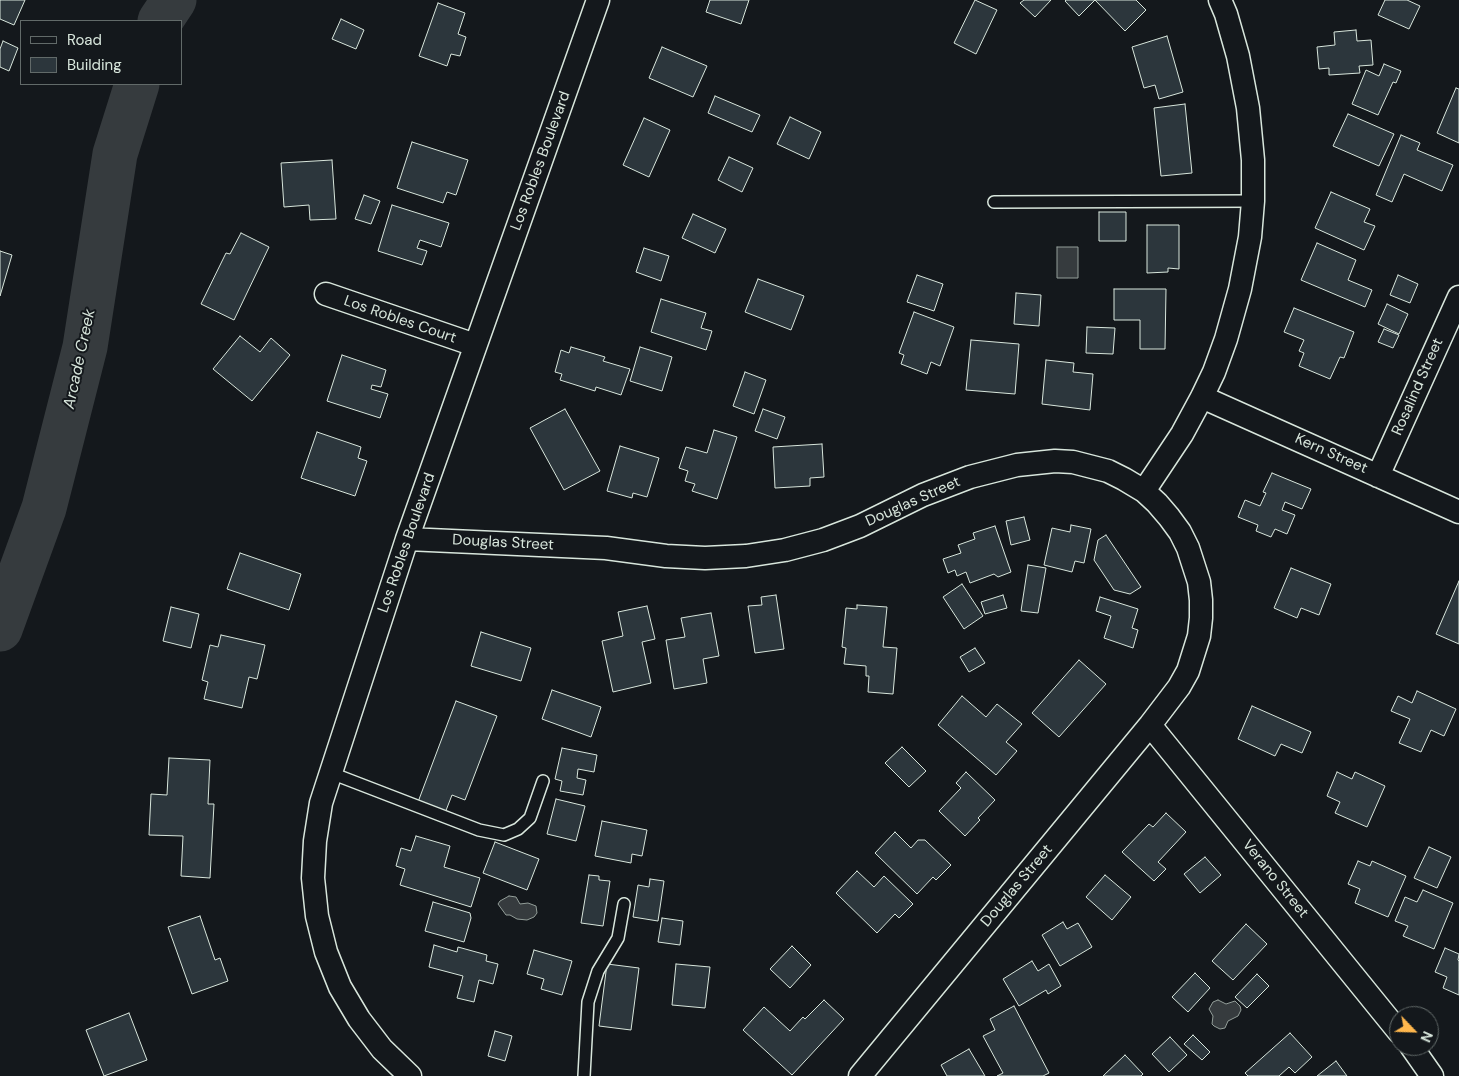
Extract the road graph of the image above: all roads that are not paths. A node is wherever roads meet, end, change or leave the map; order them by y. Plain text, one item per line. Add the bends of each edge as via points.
1 (598, 0) edge
2 (1220, 0) edge
3 (1253, 201) junction
4 (994, 202) dead end
5 (326, 294) dead end
6 (1459, 298) edge
7 (475, 345) junction
8 (1202, 397) junction
9 (1378, 476) junction
10 (1144, 491) junction
11 (1459, 512) edge
12 (407, 539) junction
13 (1150, 725) junction
14 (331, 773) junction
15 (543, 781) dead end
16 (624, 904) dead end
17 (1389, 1020) edge
18 (1418, 1056) edge
19 (410, 1076) edge
20 (584, 1076) edge
21 (860, 1076) edge
22 (1432, 1076) edge

1 - 7 street, Los Robles Boulevard
2 - 3 street via 1238,56 1248,108
3 - 4 lane
3 - 8 street via 1240,289 1226,339
5 - 7 street, Los Robles Court
6 - 9 street, Rosalind Street
7 - 12 street, Los Robles Boulevard
8 - 9 street, Kern Street
8 - 10 street
9 - 11 street, Kern Street
10 - 12 street, Douglas Street via 1108,471 1073,462 1027,463 970,477 823,540 746,556 705,558 606,548
10 - 13 street, Douglas Street via 1180,532 1195,565 1201,600 1199,636 1188,671 1180,687
12 - 14 street, Los Robles Boulevard
13 - 17 street, Verano Street
13 - 21 street, Douglas Street
14 - 15 lane via 479,830 504,835 518,829 530,818
14 - 19 street, Los Robles Boulevard via 321,803 313,878 317,916 326,952 340,987 359,1020 382,1050
16 - 20 lane via 618,938 598,971 588,1002
18 - 22 street

